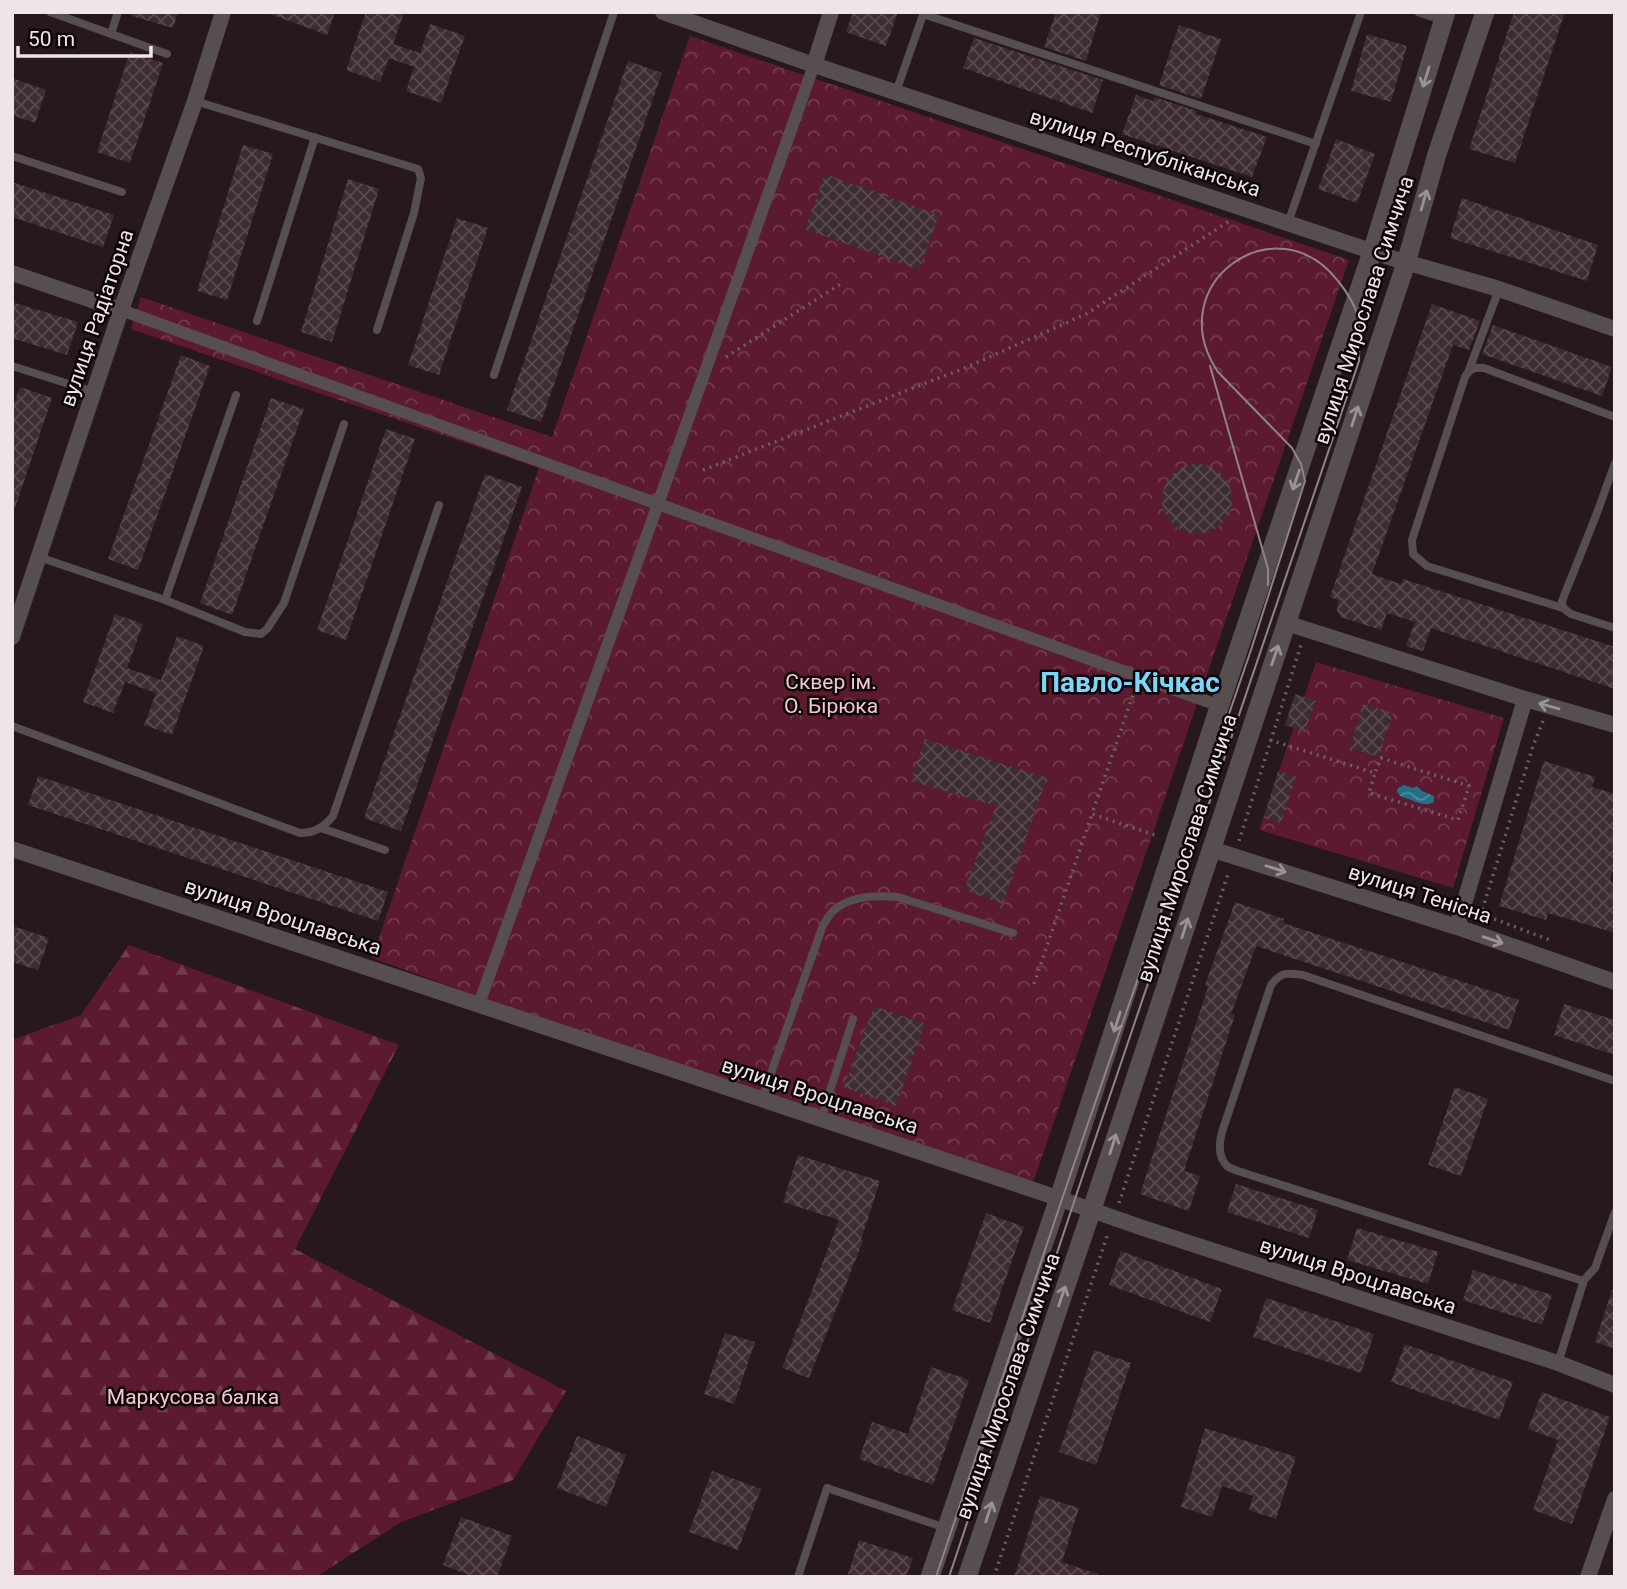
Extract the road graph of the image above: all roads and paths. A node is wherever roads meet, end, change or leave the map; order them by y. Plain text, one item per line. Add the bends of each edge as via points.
1 (50, 12) edge
2 (118, 12) edge
3 (222, 12) edge
4 (614, 12) edge
5 (663, 12) edge
6 (831, 12) edge
7 (1361, 12) edge
8 (1418, 12) edge
9 (1485, 12) edge
10 (924, 13) edge
11 (1445, 16) edge
12 (111, 34) junction
13 (167, 54) dead end
14 (814, 65) junction
15 (896, 93) junction
16 (195, 101) junction
17 (315, 137) junction
18 (1316, 144) junction
19 (12, 156) edge
20 (122, 192) dead end
21 (1248, 210) junction
22 (1288, 223) junction
23 (1372, 252) junction
24 (1406, 262) junction
25 (12, 273) edge
26 (842, 283) dead end
27 (1499, 289) junction
28 (121, 310) junction
29 (257, 321) dead end
30 (1615, 329) edge
31 (377, 330) dead end
32 (12, 366) edge
33 (705, 370) junction
34 (1469, 370) junction
35 (494, 375) dead end
36 (94, 393) junction
37 (236, 395) dead end
38 (1615, 417) edge
39 (344, 424) dead end
40 (1615, 463) edge
41 (703, 470) dead end
42 (657, 504) junction
43 (439, 505) dead end
44 (39, 557) junction
45 (165, 600) junction
46 (1563, 608) junction
47 (1286, 623) junction
48 (1615, 628) edge
49 (12, 637) edge
50 (1139, 677) junction
51 (1525, 699) junction
52 (1209, 702) dead end
53 (1543, 721) dead end
54 (1615, 725) edge
55 (12, 726) edge
56 (1270, 740) dead end
57 (1375, 773) junction
58 (1091, 814) junction
59 (321, 828) junction
60 (1163, 838) dead end
61 (12, 849) edge
62 (1211, 849) junction
63 (385, 850) dead end
64 (1481, 914) dead end
65 (1457, 927) junction
66 (1013, 933) dead end
67 (1615, 982) edge
68 (1034, 984) dead end
69 (479, 1004) junction
70 (853, 1019) dead end
71 (1615, 1080) edge
72 (762, 1099) junction
73 (821, 1119) junction
74 (1059, 1198) junction
75 (1092, 1209) junction
76 (1615, 1212) edge
77 (1584, 1280) junction
78 (1558, 1363) junction
79 (1615, 1385) edge
80 (1614, 1503) edge
81 (946, 1528) junction
82 (798, 1577) edge
83 (930, 1577) edge
84 (967, 1577) edge
85 (1588, 1577) edge

1 - 12 lane
2 - 12 lane
3 - 16 street, вулиця Радіаторна
4 - 35 lane
5 - 14 street, вулиця Республіканська
6 - 14 street
7 - 18 lane
8 - 11 lane
24 -> 9 street, вулиця Мирослава Симчича
10 - 15 lane
10 - 18 lane
11 -> 23 street, вулиця Мирослава Симчича
12 - 13 lane
14 - 15 street, вулиця Республіканська
14 - 33 street
15 - 21 street, вулиця Республіканська
16 - 17 lane
16 - 28 street, вулиця Радіаторна
17 - 29 lane
17 - 31 lane via 418,170 421,178
18 - 22 lane
19 - 20 lane
21 - 22 street, вулиця Республіканська
21 - 41 path via 1086,314 967,367
22 - 23 street, вулиця Республіканська
23 - 24 street, вулиця Республіканська
23 -> 74 street, вулиця Мирослава Симчича
24 - 27 street, вулиця Республіканська
47 -> 24 street, вулиця Мирослава Симчича
25 - 28 street
26 - 33 path
27 - 30 street, вулиця Республіканська
27 - 34 lane
28 - 36 street, вулиця Радіаторна
28 - 42 street
32 - 36 lane
33 - 42 street
34 - 38 lane via 1484,368
34 - 46 lane via 1412,540 1413,554 1427,566
36 - 44 street, вулиця Радіаторна
37 - 45 lane
39 - 45 lane via 284,603 267,629 261,634 245,632
40 - 46 lane
42 - 50 street
42 - 69 street
43 - 59 lane via 333,816
44 - 45 lane
44 - 49 street, вулиця Радіаторна
46 - 48 lane
47 - 51 street
62 -> 47 street, вулиця Мирослава Симчича
50 - 52 street
50 - 58 path
54 -> 51 street
51 - 65 street
53 - 64 path
55 - 59 lane via 300,833
56 - 57 path
57 - 57 path via 1381,758 1469,786 1458,820 1369,793
58 - 60 path
58 - 68 path
59 - 63 lane
61 - 69 street, вулиця Вроцлавська
62 -> 65 street, вулиця Тенісна
75 -> 62 street, вулиця Мирослава Симчича
65 -> 67 street, вулиця Тенісна
66 - 72 lane via 898,897 878,895 845,903 822,925
69 - 72 street, вулиця Вроцлавська
70 - 73 lane
71 - 77 lane via 1287,973 1271,985 1220,1140 1221,1156 1228,1166 1244,1173
72 - 73 street, вулиця Вроцлавська
73 - 74 street, вулиця Вроцлавська
74 - 75 street, вулиця Вроцлавська
74 - 81 street, вулиця Мирослава Симчича
75 - 78 street, вулиця Вроцлавська
84 -> 75 street, вулиця Мирослава Симчича
76 - 77 lane via 1595,1268
77 - 78 lane
78 - 79 street, вулиця Вроцлавська
80 - 85 street
81 - 82 lane via 827,1488
81 - 83 street, вулиця Мирослава Симчича

